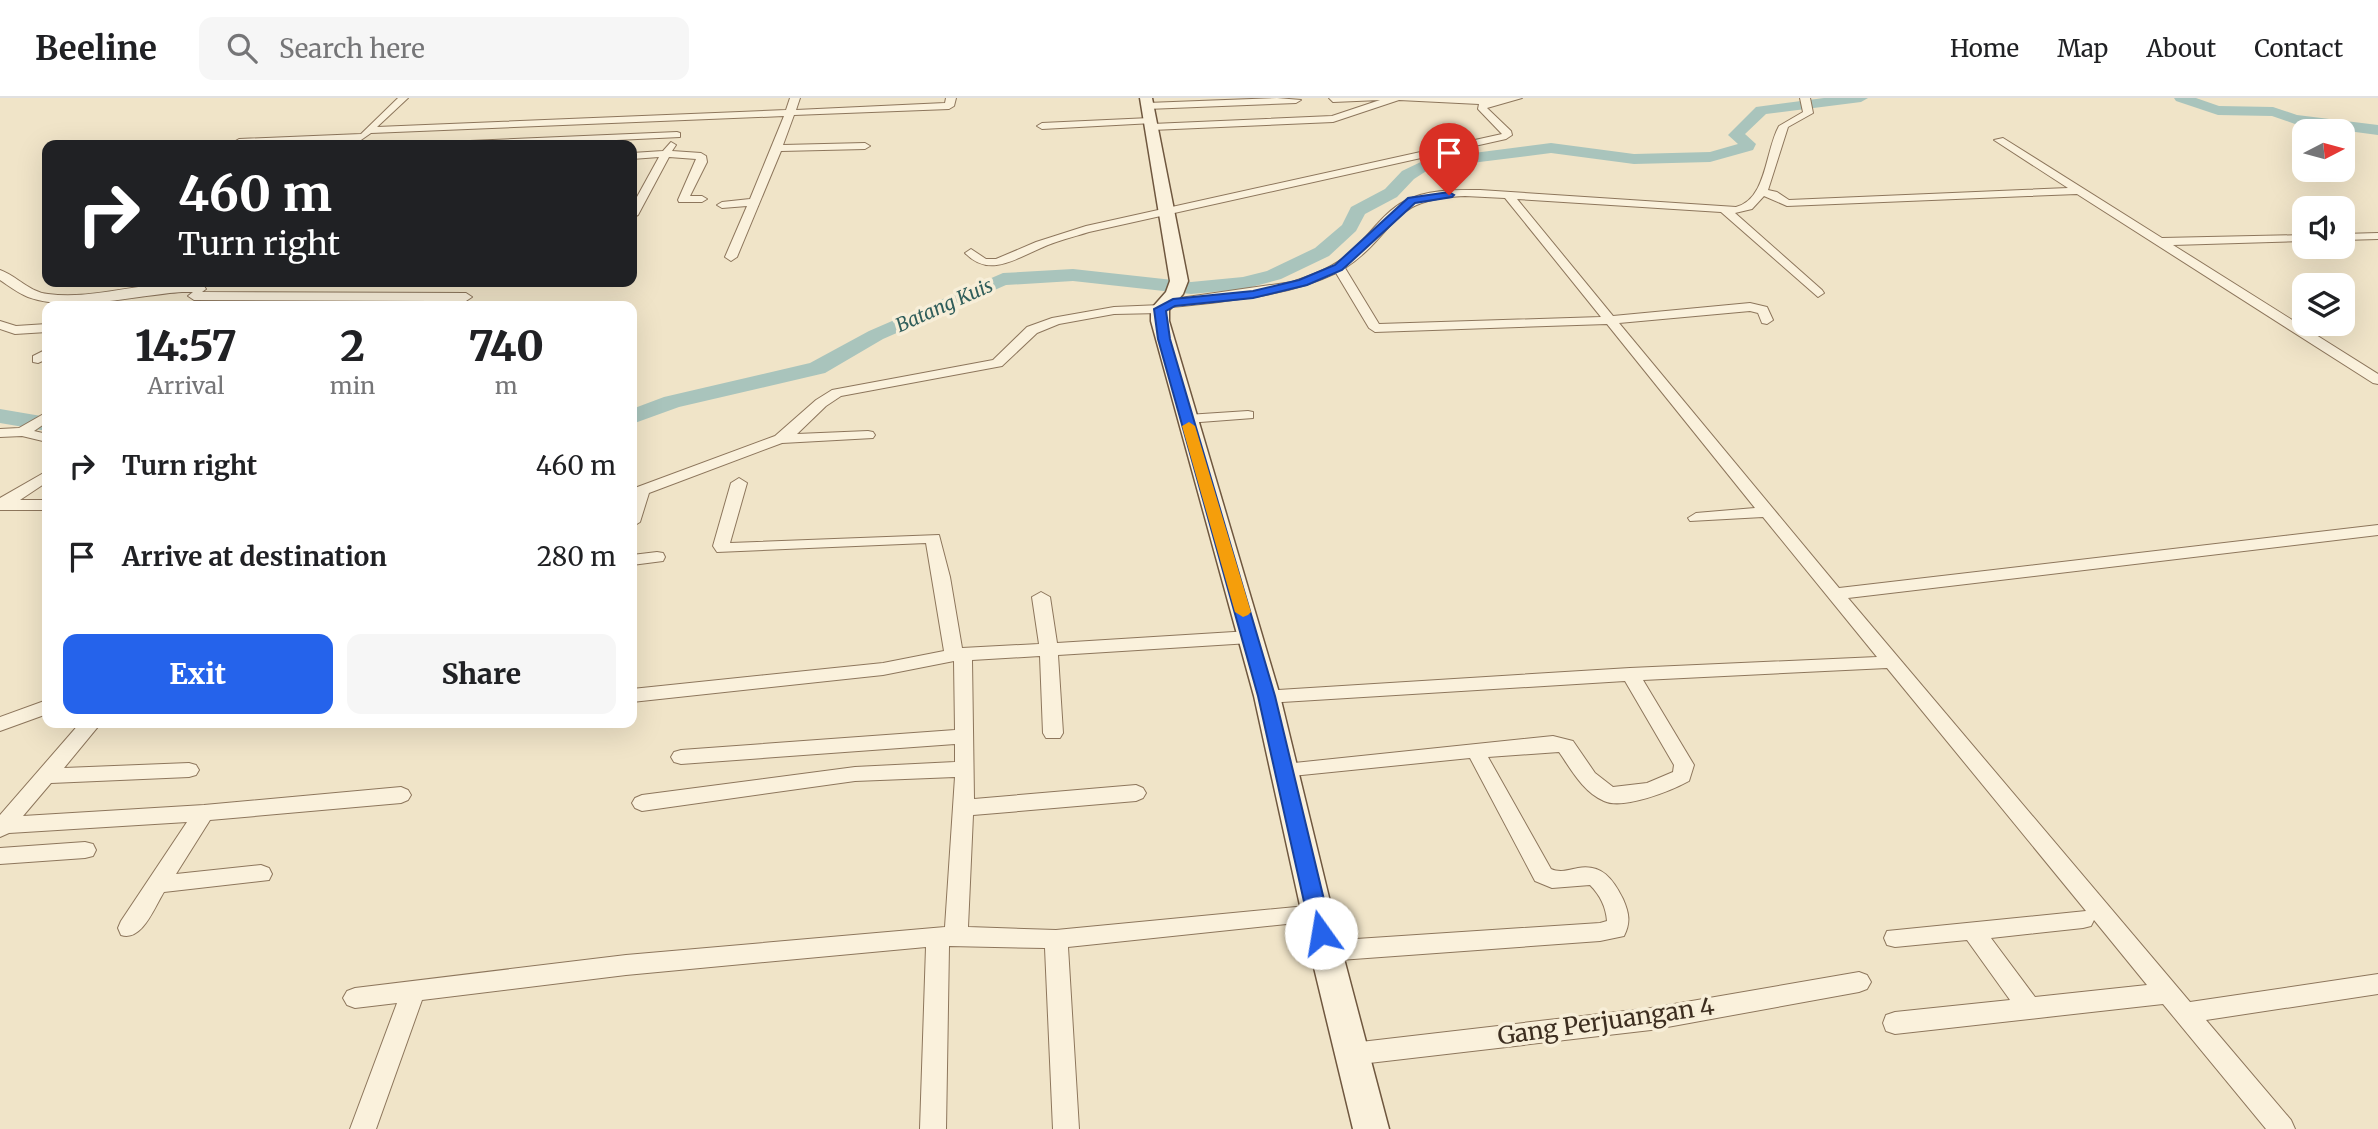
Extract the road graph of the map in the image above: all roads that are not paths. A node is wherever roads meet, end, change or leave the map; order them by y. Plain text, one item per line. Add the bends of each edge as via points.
1 (403, 98) edge
2 (794, 98) edge
3 (951, 98) edge
4 (1517, 98) edge
5 (1333, 99) edge
6 (1399, 99) edge
7 (1296, 100) edge
8 (1490, 102) junction
9 (1806, 102) edge
10 (736, 114) junction
11 (1146, 115) edge
12 (691, 116) junction
13 (787, 116) junction
14 (1119, 116) dead end
15 (756, 120) dead end
16 (1042, 125) dead end
17 (730, 130) dead end
18 (365, 134) junction
19 (677, 135) junction
20 (271, 140) edge
21 (358, 140) edge
22 (562, 140) edge
23 (1999, 140) dead end
24 (865, 146) dead end
25 (777, 148) junction
26 (666, 154) junction
27 (637, 156) edge
28 (2081, 191) junction
29 (1760, 192) junction
30 (1509, 196) junction
31 (702, 199) dead end
32 (753, 202) junction
33 (722, 205) dead end
34 (637, 206) edge
35 (1724, 209) junction
36 (1166, 211) junction
37 (2378, 236) edge
38 (2355, 237) edge
39 (2292, 238) edge
40 (2161, 242) junction
41 (971, 253) dead end
42 (731, 257) dead end
43 (1339, 268) junction
44 (0, 274) edge
45 (300, 287) edge
46 (421, 287) edge
47 (201, 289) edge
48 (1818, 293) dead end
49 (350, 295) junction
50 (292, 296) junction
51 (466, 297) dead end
52 (1170, 297) junction
53 (413, 299) junction
54 (345, 301) edge
55 (1609, 320) junction
56 (1767, 320) dead end
57 (0, 326) edge
58 (42, 328) edge
59 (15, 330) junction
60 (0, 339) edge
61 (2378, 380) edge
62 (1248, 415) dead end
63 (42, 419) edge
64 (1187, 419) junction
65 (25, 431) junction
66 (0, 433) edge
67 (868, 435) dead end
68 (42, 436) edge
69 (780, 439) junction
70 (42, 479) edge
71 (739, 483) dead end
72 (637, 492) edge
73 (1, 505) edge
74 (42, 505) edge
75 (1768, 512) junction
76 (1696, 518) dead end
77 (2378, 530) edge
78 (657, 557) dead end
79 (637, 559) edge
80 (1836, 594) junction
81 (1041, 597) dead end
82 (1250, 637) junction
83 (1049, 650) junction
84 (959, 655) junction
85 (1892, 662) junction
86 (1630, 674) junction
87 (637, 695) edge
88 (1267, 696) junction
89 (42, 709) edge
90 (0, 724) edge
91 (87, 728) edge
92 (1053, 733) dead end
93 (964, 736) junction
94 (1476, 752) junction
95 (681, 757) dead end
96 (965, 769) junction
97 (1282, 770) junction
98 (189, 771) dead end
99 (46, 776) junction
100 (1136, 793) dead end
101 (401, 795) dead end
102 (642, 803) dead end
103 (963, 808) junction
104 (204, 813) junction
105 (2, 827) edge
106 (85, 850) dead end
107 (0, 856) edge
108 (261, 874) dead end
109 (158, 884) junction
110 (1317, 914) junction
111 (2083, 919) dead end
112 (129, 928) dead end
113 (1973, 930) junction
114 (947, 936) junction
115 (1895, 938) dead end
116 (1056, 939) junction
117 (1326, 951) junction
118 (1859, 982) dead end
119 (2378, 984) edge
120 (414, 990) junction
121 (2169, 993) junction
122 (355, 998) dead end
123 (2029, 1009) junction
124 (2186, 1013) junction
125 (1895, 1023) dead end
126 (1352, 1054) junction
127 (363, 1129) edge
128 (933, 1129) edge
129 (1066, 1129) edge
130 (1371, 1129) edge
131 (2282, 1129) edge

1 - 18 street
2 - 13 street
3 - 13 street via 949,106
4 - 8 street
5 - 6 street
6 - 8 street
6 - 11 street via 1333,119
7 - 11 street
8 - 36 street via 1481,105 1506,131 1503,137
9 - 29 street via 1808,113 1784,126
10 - 12 street
10 - 13 street
10 - 17 street
11 - 14 street
11 - 16 street
11 - 36 main road
12 - 18 street
12 - 19 street
13 - 15 street
13 - 25 street
18 - 20 street
18 - 21 street
19 - 22 street
19 - 26 street
23 - 28 street
24 - 25 street
25 - 32 street
26 - 27 street
26 - 31 street via 702,157 682,200
26 - 34 street
28 - 29 street via 1787,203
28 - 40 street
29 - 35 street via 1757,202 1748,208
30 - 35 street
30 - 43 street via 1435,196 1412,201
30 - 55 street
32 - 33 street
32 - 42 street
35 - 48 street
36 - 41 street via 1073,233 998,262 983,262
36 - 52 main road
37 - 38 street
39 - 40 street
40 - 61 street
43 - 52 street via 1275,291
43 - 55 street via 1375,328
44 - 47 street via 46,298 173,287
45 - 50 street
46 - 53 street
47 - 50 street
49 - 50 street
49 - 53 street
49 - 54 street
51 - 53 street
52 - 64 main road via 1160,321
52 - 69 street via 1046,323 1033,329 997,363 837,393
55 - 56 street via 1755,306 1765,312
55 - 75 street
57 - 59 street
58 - 59 street
59 - 60 street
62 - 64 street
63 - 65 street
64 - 82 main road
65 - 66 street
65 - 68 street
67 - 69 street
69 - 72 street
70 - 73 street
71 - 84 street via 723,548 933,538
73 - 74 street
75 - 76 street
75 - 80 street
77 - 80 street
78 - 79 street
80 - 85 street
81 - 83 street
82 - 83 street
82 - 88 main road
83 - 84 street
83 - 92 street
84 - 87 street via 883,669
84 - 93 street
85 - 86 street
85 - 121 street
86 - 88 street
86 - 94 street via 1684,765 1682,776 1664,787 1609,795 1588,778 1566,746 1553,743
88 - 97 main road
89 - 90 street
91 - 99 street
93 - 95 street
93 - 96 street
94 - 97 street
94 - 117 street via 1543,875 1601,880 1619,920 1616,929
96 - 102 street via 855,774
96 - 103 street
97 - 110 main road
98 - 99 street
99 - 105 street
100 - 103 street
101 - 104 street
103 - 114 street
104 - 105 street
104 - 109 street
106 - 107 street
108 - 109 street
109 - 112 street
110 - 116 street
110 - 117 main road
111 - 113 street
113 - 115 street
113 - 123 street
114 - 116 street
114 - 120 street via 626,965
114 - 128 street
116 - 129 street
117 - 126 main road
118 - 126 street, Gang Perjuangan 4 via 1650,1019
119 - 124 street
120 - 122 street
120 - 127 street
121 - 123 street
121 - 124 street
123 - 125 street
124 - 131 street
126 - 130 main road

